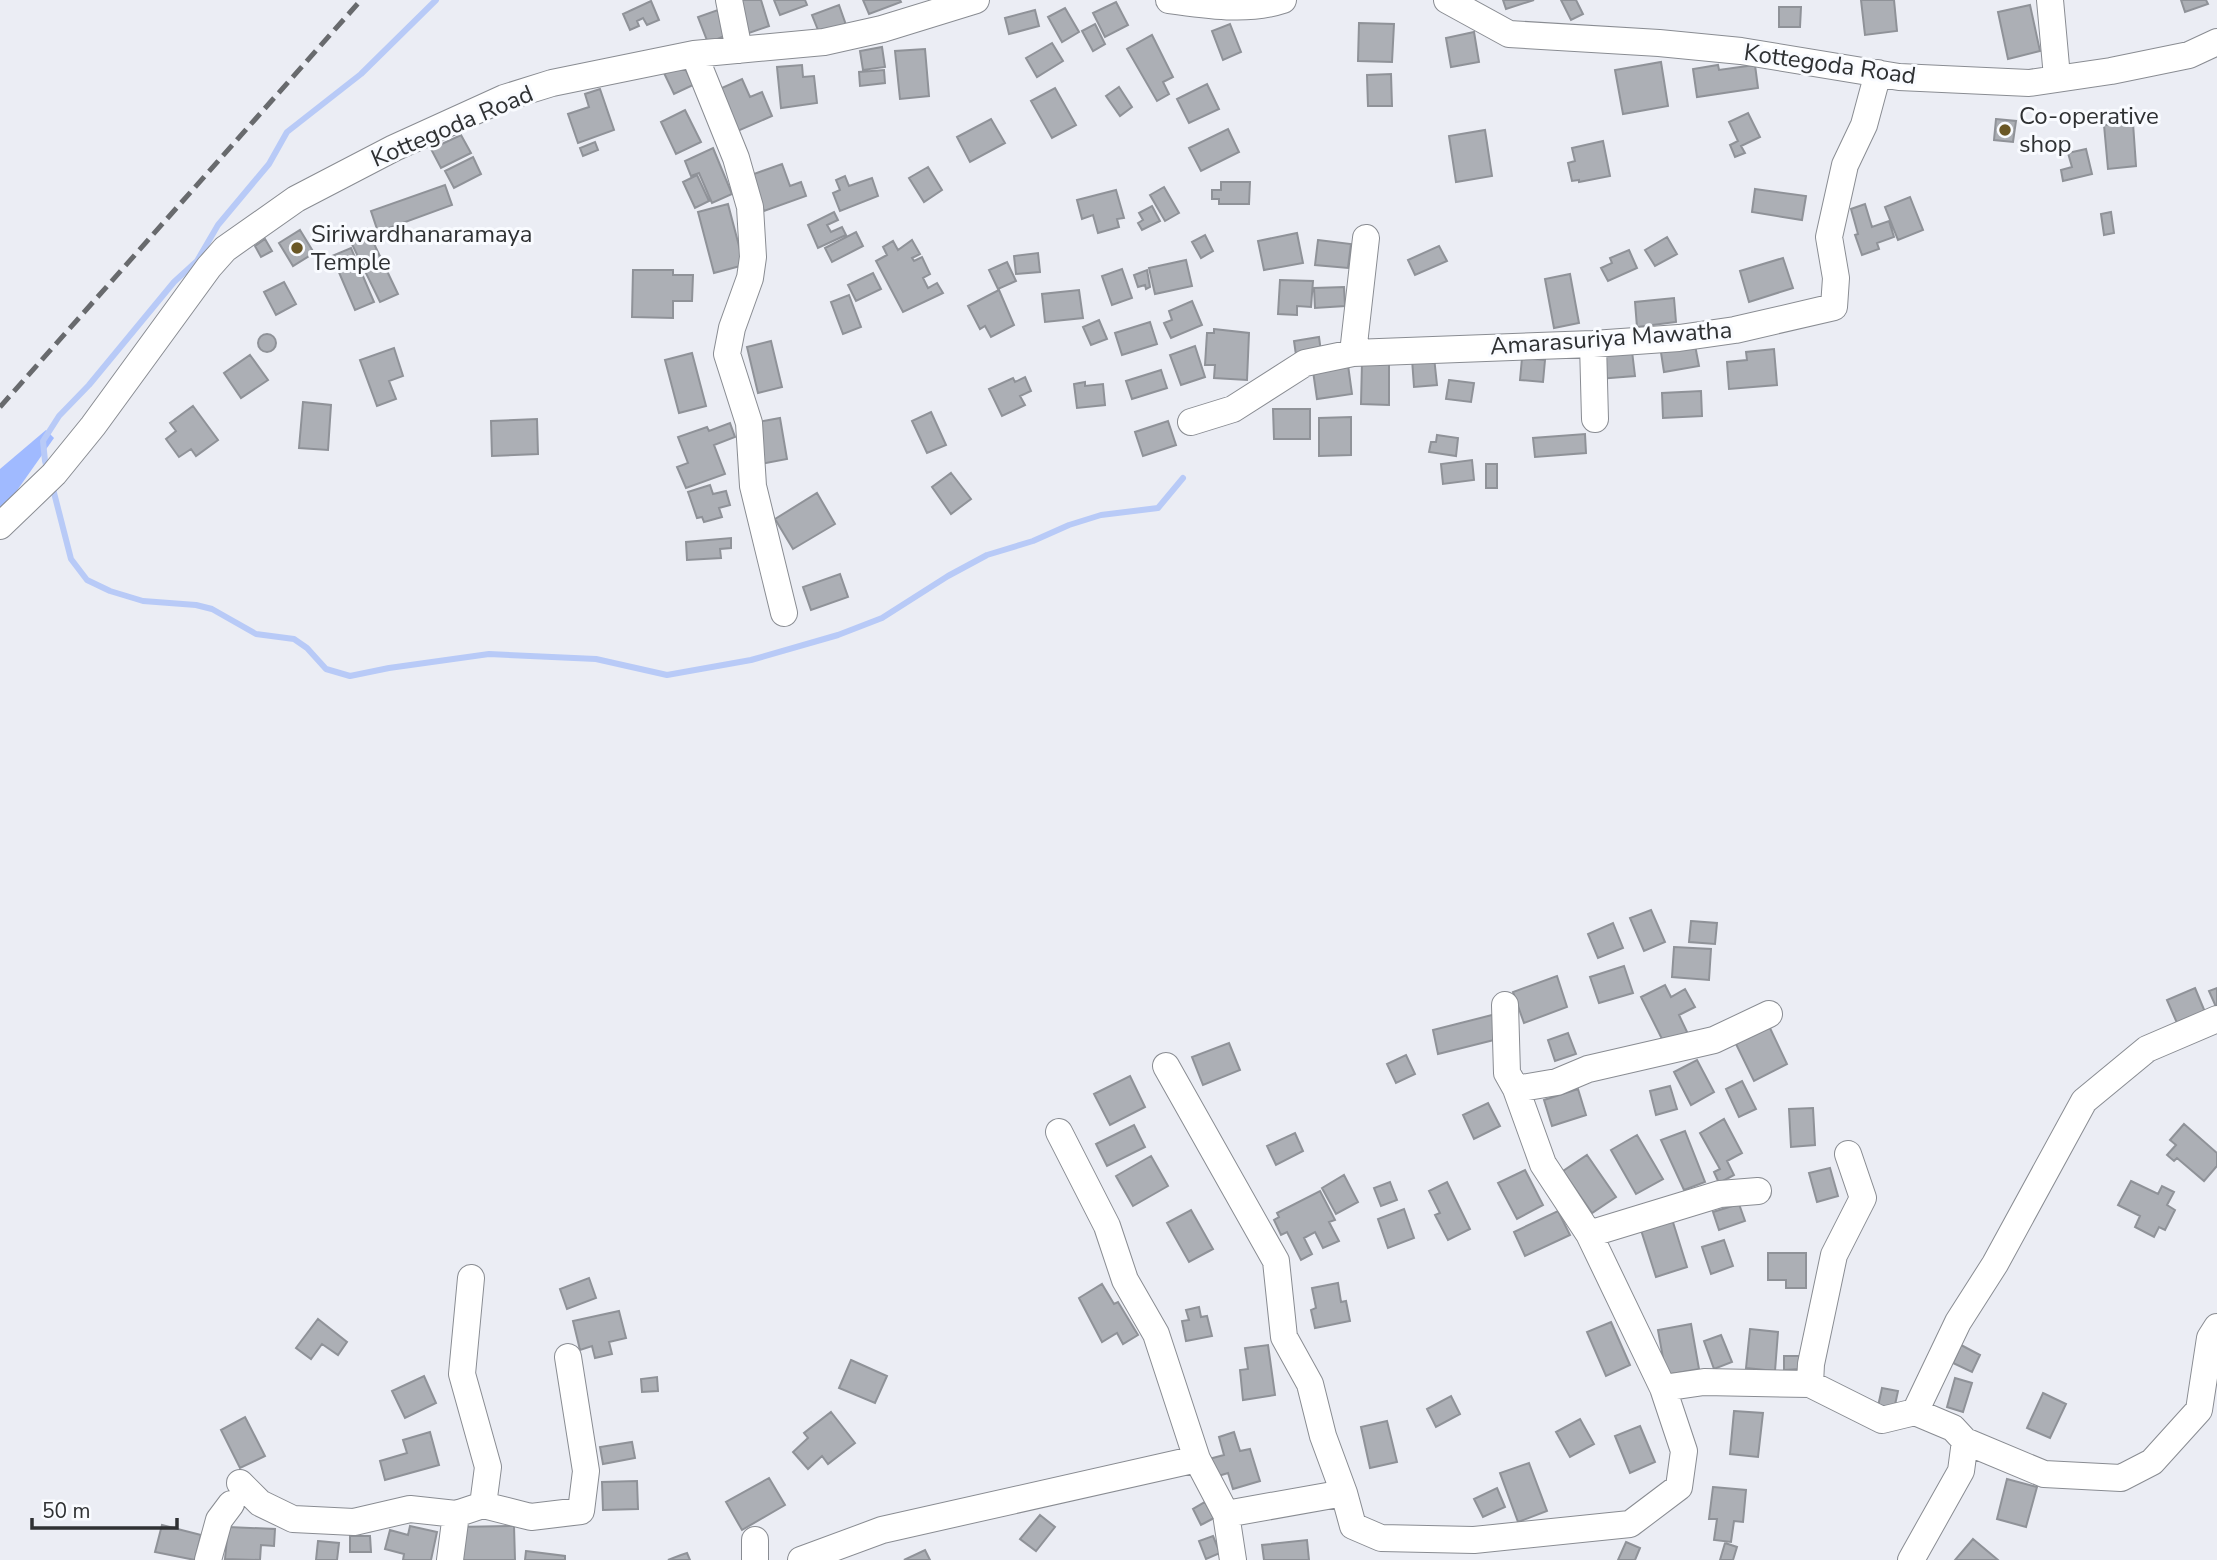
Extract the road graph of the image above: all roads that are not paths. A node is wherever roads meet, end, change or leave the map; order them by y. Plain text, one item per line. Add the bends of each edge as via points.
1 (729, 0) edge
2 (976, 0) edge
3 (1170, 0) edge
4 (1283, 0) edge
5 (1447, 0) edge
6 (1489, 0) edge
7 (2050, 0) edge
8 (1501, 29) junction
9 (2217, 42) edge
10 (739, 50) junction
11 (694, 54) junction
12 (1878, 73) junction
13 (2057, 77) junction
14 (1366, 238) dead end
15 (1593, 344) junction
16 (1353, 353) junction
17 (1595, 419) dead end
18 (1191, 422) dead end
19 (0, 526) edge
20 (784, 612) dead end
21 (1505, 1005) dead end
22 (1769, 1014) dead end
23 (2217, 1019) edge
24 (1166, 1066) dead end
25 (1516, 1089) junction
26 (1059, 1132) dead end
27 (1848, 1154) dead end
28 (1758, 1191) dead end
29 (1589, 1234) junction
30 (471, 1278) dead end
31 (2217, 1327) edge
32 (569, 1357) dead end
33 (1810, 1384) junction
34 (1663, 1388) junction
35 (1915, 1412) junction
36 (1965, 1441) junction
37 (1196, 1459) junction
38 (1344, 1493) junction
39 (484, 1504) junction
40 (456, 1514) junction
41 (1226, 1514) junction
42 (208, 1560) edge
43 (450, 1560) edge
44 (801, 1560) edge
45 (1233, 1560) edge
46 (1911, 1560) edge

1 - 10 street
2 - 10 street, Kottegoda Road via 824,42
3 - 4 street via 1217,7
5 - 8 street, Kottegoda Road
6 - 8 street
7 - 13 street
8 - 12 street, Kottegoda Road via 1509,34 1741,51
9 - 13 street, Kottegoda Road via 2189,55
10 - 11 street, Kottegoda Road
11 - 19 street, Kottegoda Road via 552,83 504,99 394,148 296,199 225,249 93,426
11 - 20 street via 736,158 750,207 750,278 727,354 749,423 753,486
12 - 13 street, Kottegoda Road via 2029,83
12 - 15 street, Amarasuriya Mawatha via 1864,125 1845,165 1829,237 1836,278 1834,307 1735,330
14 - 16 street
15 - 16 street, Amarasuriya Mawatha
15 - 17 street
16 - 18 street, Amarasuriya Mawatha via 1305,363 1233,409
21 - 25 street via 1507,1073
22 - 25 street via 1714,1041
23 - 35 street via 2147,1049 2084,1101 1958,1322
24 - 38 street via 1276,1261 1284,1337 1310,1384
25 - 29 street via 1544,1164
26 - 37 street via 1107,1226 1125,1280 1156,1334
27 - 33 street via 1864,1198 1834,1255
28 - 29 street via 1720,1194
29 - 34 street
30 - 39 street via 462,1374 488,1466
31 - 36 street via 2210,1338 2199,1410 2151,1462 2120,1478 2044,1474
32 - 39 street via 586,1471 581,1511 531,1517
33 - 34 street via 1704,1382
33 - 35 street via 1882,1420
34 - 38 street via 1684,1451 1679,1487 1630,1524 1474,1539 1381,1538 1353,1526
35 - 36 street via 1953,1428
36 - 46 street via 1961,1471
37 - 41 street
37 - 44 street via 882,1530
38 - 41 street
39 - 40 street
40 - 42 street via 410,1509 354,1522 293,1519 235,1493 219,1520
40 - 43 street
41 - 45 street

